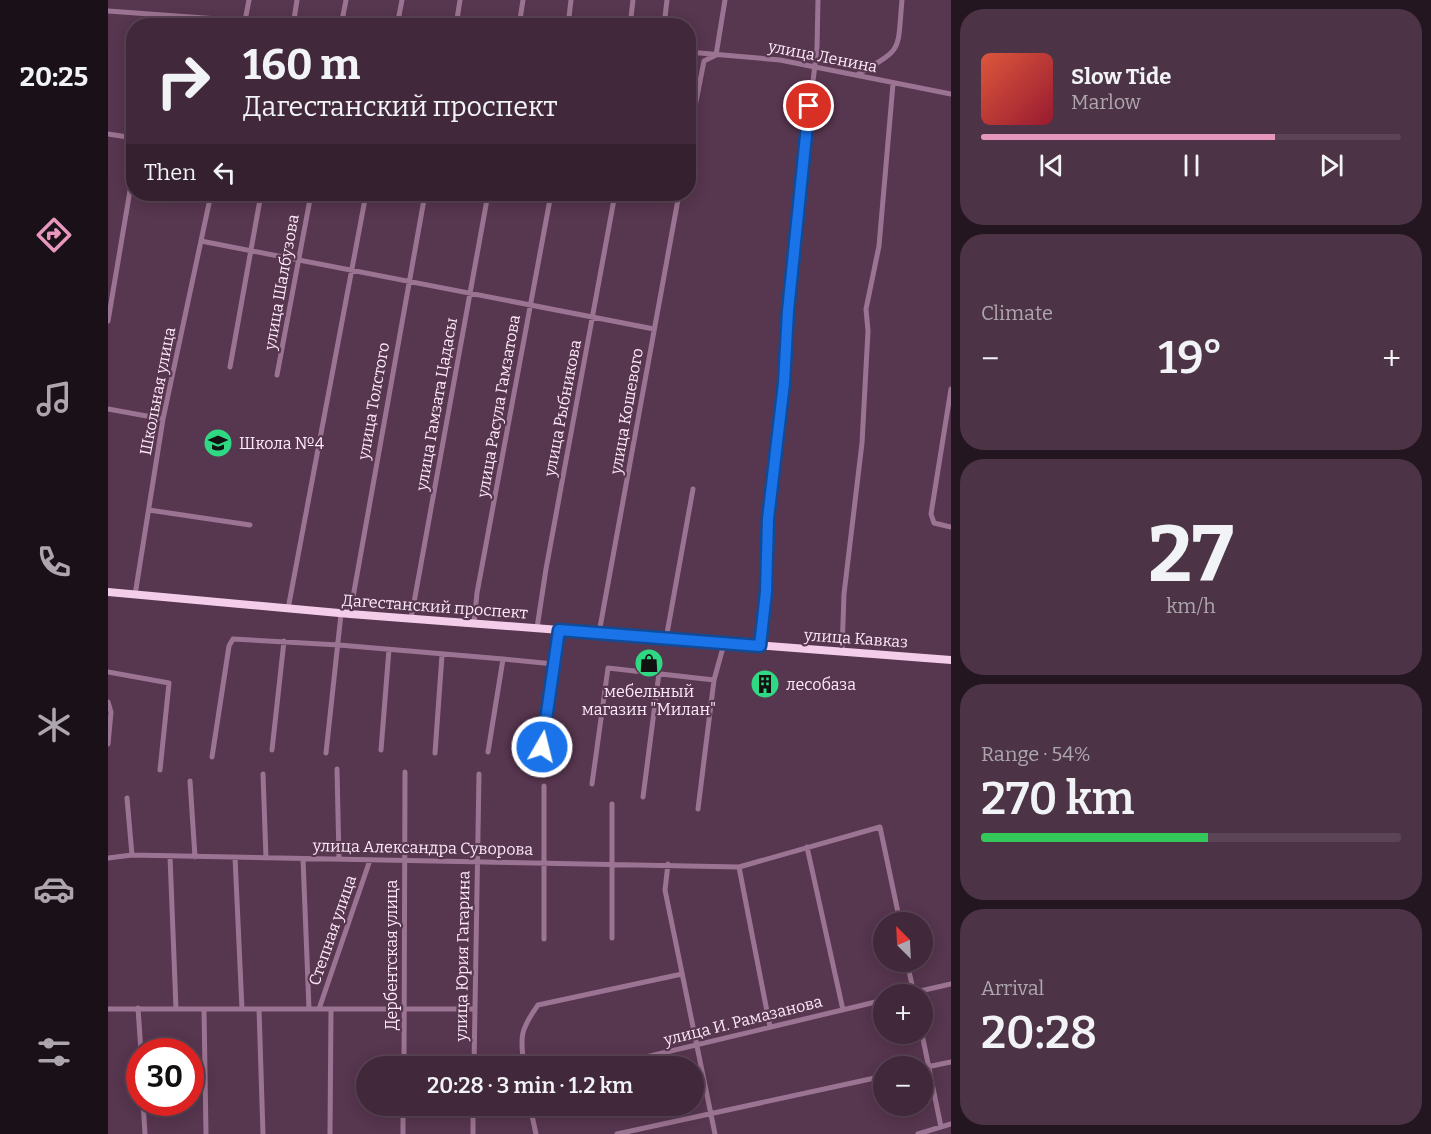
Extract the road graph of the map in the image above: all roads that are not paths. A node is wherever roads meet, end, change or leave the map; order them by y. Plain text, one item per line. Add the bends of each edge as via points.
1 (249, 0) edge
2 (297, 0) edge
3 (346, 0) edge
4 (402, 0) edge
5 (460, 0) edge
6 (523, 0) edge
7 (572, 0) edge
8 (633, 0) edge
9 (667, 0) edge
10 (725, 0) edge
11 (818, 0) edge
12 (902, 0) edge
13 (108, 10) edge
14 (157, 15) junction
15 (156, 18) edge
16 (190, 18) edge
17 (246, 18) edge
18 (294, 18) edge
19 (343, 18) edge
20 (399, 18) edge
21 (457, 18) edge
22 (520, 18) edge
23 (569, 18) edge
24 (631, 18) edge
25 (665, 18) edge
26 (696, 53) edge
27 (716, 55) junction
28 (814, 67) junction
29 (857, 75) junction
30 (893, 84) junction
31 (951, 94) edge
32 (696, 102) edge
33 (108, 134) edge
34 (126, 137) edge
35 (128, 201) edge
36 (210, 201) edge
37 (260, 201) edge
38 (309, 201) edge
39 (365, 201) edge
40 (424, 201) edge
41 (487, 201) edge
42 (549, 201) edge
43 (614, 201) edge
44 (678, 201) edge
45 (201, 241) junction
46 (250, 251) junction
47 (298, 260) junction
48 (351, 270) junction
49 (408, 281) junction
50 (470, 294) junction
51 (530, 306) junction
52 (109, 308) edge
53 (593, 318) junction
54 (108, 321) edge
55 (654, 329) junction
56 (230, 367) dead end
57 (277, 375) dead end
58 (951, 389) edge
59 (108, 409) edge
60 (163, 419) junction
61 (693, 489) dead end
62 (149, 510) junction
63 (250, 525) dead end
64 (951, 527) edge
65 (109, 592) edge
66 (135, 595) junction
67 (108, 602) edge
68 (288, 609) junction
69 (346, 614) junction
70 (411, 619) junction
71 (474, 623) junction
72 (537, 628) junction
73 (559, 630) junction
74 (599, 633) junction
75 (666, 639) junction
76 (284, 641) junction
77 (724, 644) junction
78 (339, 645) junction
79 (760, 646) junction
80 (389, 649) junction
81 (842, 652) junction
82 (442, 655) junction
83 (503, 659) junction
84 (951, 660) edge
85 (554, 664) junction
86 (108, 672) edge
87 (659, 673) junction
88 (714, 680) junction
89 (108, 702) edge
90 (108, 744) edge
91 (272, 750) dead end
92 (381, 750) dead end
93 (488, 752) dead end
94 (326, 753) dead end
95 (435, 753) dead end
96 (212, 757) dead end
97 (540, 767) dead end
98 (337, 769) dead end
99 (160, 770) dead end
100 (405, 772) dead end
101 (263, 774) dead end
102 (479, 774) dead end
103 (190, 781) dead end
104 (592, 783) dead end
105 (544, 786) dead end
106 (643, 797) dead end
107 (127, 798) dead end
108 (612, 804) dead end
109 (698, 809) dead end
110 (807, 847) junction
111 (132, 855) junction
112 (170, 856) junction
113 (195, 857) junction
114 (236, 857) junction
115 (108, 858) edge
116 (266, 858) junction
117 (303, 859) junction
118 (339, 859) junction
119 (370, 860) junction
120 (405, 860) junction
121 (477, 862) junction
122 (544, 863) junction
123 (612, 864) junction
124 (668, 864) junction
125 (739, 867) junction
126 (898, 912) edge
127 (612, 938) dead end
128 (544, 939) dead end
129 (682, 975) junction
130 (951, 984) edge
131 (933, 989) edge
132 (873, 1003) edge
133 (138, 1008) junction
134 (108, 1009) edge
135 (176, 1009) junction
136 (204, 1009) junction
137 (242, 1009) junction
138 (260, 1009) junction
139 (309, 1009) junction
140 (319, 1009) junction
141 (331, 1009) junction
142 (404, 1009) junction
143 (475, 1010) junction
144 (843, 1010) junction
145 (770, 1028) junction
146 (140, 1038) edge
147 (696, 1045) junction
148 (404, 1056) edge
149 (474, 1056) edge
150 (523, 1056) edge
151 (650, 1056) edge
152 (951, 1062) edge
153 (933, 1066) edge
154 (873, 1078) edge
155 (933, 1095) edge
156 (711, 1114) junction
157 (144, 1116) edge
158 (403, 1116) edge
159 (473, 1116) edge
160 (532, 1116) edge
161 (951, 1124) edge
162 (941, 1127) junction
163 (145, 1134) edge
164 (206, 1134) edge
165 (263, 1134) edge
166 (330, 1134) edge
167 (403, 1134) edge
168 (473, 1134) edge
169 (536, 1134) edge
170 (617, 1134) edge
171 (715, 1134) edge
172 (918, 1134) edge

1 - 17 street
2 - 18 street
3 - 19 street
4 - 20 street
5 - 21 street
6 - 22 street
7 - 23 street
8 - 24 street
9 - 25 street
10 - 27 street
11 - 28 street
12 - 29 street via 897,48
13 - 14 street
14 - 15 street
14 - 16 street
26 - 27 street, улица Ленина
27 - 28 street, улица Ленина
27 - 32 street via 704,61
28 - 29 street, улица Ленина
28 - 79 street via 768,519
29 - 30 street, улица Ленина
30 - 31 street, улица Ленина
30 - 81 street via 879,246 866,309 862,443 844,594
33 - 34 street
35 - 52 street
36 - 45 street, Школьная улица
37 - 46 street
38 - 47 street, улица Шалбузова
39 - 48 street
40 - 49 street, улица Толстого
41 - 50 street, улица Гамзата Цадасы
42 - 51 street, улица Расула Гамзатова
43 - 53 street, улица Рыбникова
44 - 55 street, улица Кошевого
45 - 46 street
45 - 60 street, Школьная улица
46 - 47 street
46 - 56 street
47 - 48 street
47 - 57 street, улица Шалбузова
48 - 49 street
48 - 68 street
49 - 50 street
49 - 69 street, улица Толстого
50 - 51 street
50 - 70 street, улица Гамзата Цадасы
51 - 53 street
51 - 71 street, улица Расула Гамзатова
52 - 54 street
53 - 55 street
53 - 72 street, улица Рыбникова
55 - 74 street, улица Кошевого
58 - 64 street via 931,514 934,523
59 - 60 street
60 - 62 street, Школьная улица
61 - 75 street
62 - 63 street
62 - 66 street, Школьная улица
65 - 66 highway, Дагестанский проспект
65 - 67 street
66 - 68 highway, Дагестанский проспект
68 - 69 highway, Дагестанский проспект
69 - 70 highway, Дагестанский проспект
69 - 78 street, улица Толстого
70 - 71 highway, Дагестанский проспект
71 - 72 highway, Дагестанский проспект
72 - 73 highway, Дагестанский проспект
73 - 74 highway, Дагестанский проспект
73 - 85 street
74 - 75 highway, Дагестанский проспект
75 - 77 highway, Дагестанский проспект
76 - 78 street
76 - 91 street
76 - 96 street via 230,642
77 - 79 highway, Дагестанский проспект
77 - 88 street
78 - 80 street
78 - 94 street, улица Толстого
79 - 81 highway, улица Кавказ
80 - 82 street
80 - 92 street
81 - 84 highway, улица Кавказ
82 - 83 street
82 - 95 street
83 - 85 street
83 - 93 street
85 - 97 street
86 - 99 street via 169,683
87 - 88 street
87 - 104 street via 608,668
87 - 106 street
88 - 109 street
89 - 90 street
98 - 118 street
100 - 120 street, Дербентская улица
101 - 116 street
102 - 121 street, улица Юрия Гагарина
103 - 113 street
105 - 122 street
107 - 111 street
108 - 123 street
110 - 125 street, улица Александра Суворова
110 - 126 street, улица Александра Суворова via 880,827
110 - 144 street
111 - 112 street, улица Александра Суворова
111 - 115 street, улица Александра Суворова
112 - 113 street, улица Александра Суворова
112 - 135 street
113 - 114 street, улица Александра Суворова
114 - 116 street, улица Александра Суворова
114 - 137 street
116 - 117 street, улица Александра Суворова
117 - 118 street, улица Александра Суворова
117 - 139 street
118 - 119 street, улица Александра Суворова
119 - 120 street, улица Александра Суворова
119 - 140 street, Степная улица
120 - 121 street, улица Александра Суворова
120 - 142 street, Дербентская улица
121 - 122 street, улица Александра Суворова
121 - 143 street, улица Юрия Гагарина
122 - 123 street, улица Александра Суворова
122 - 128 street
123 - 124 street, улица Александра Суворова
123 - 127 street
124 - 125 street, улица Александра Суворова
124 - 129 street via 664,890
125 - 145 street
129 - 147 street
129 - 150 street via 537,1005 520,1038
130 - 131 street
132 - 144 street, улица И. Рамазанова
133 - 134 street
133 - 135 street
133 - 146 street
135 - 136 street
136 - 137 street
136 - 164 street
137 - 138 street
138 - 139 street
138 - 165 street
139 - 140 street
140 - 141 street
141 - 142 street
141 - 166 street
142 - 143 street
142 - 148 street, Дербентская улица
143 - 149 street, улица Юрия Гагарина
144 - 145 street, улица И. Рамазанова
145 - 147 street, улица И. Рамазанова
147 - 151 street, улица И. Рамазанова
147 - 156 street
152 - 153 street
154 - 156 street
155 - 162 street
156 - 170 street
156 - 171 street
157 - 163 street
158 - 167 street
159 - 168 street
160 - 169 street
161 - 162 street
162 - 172 street

